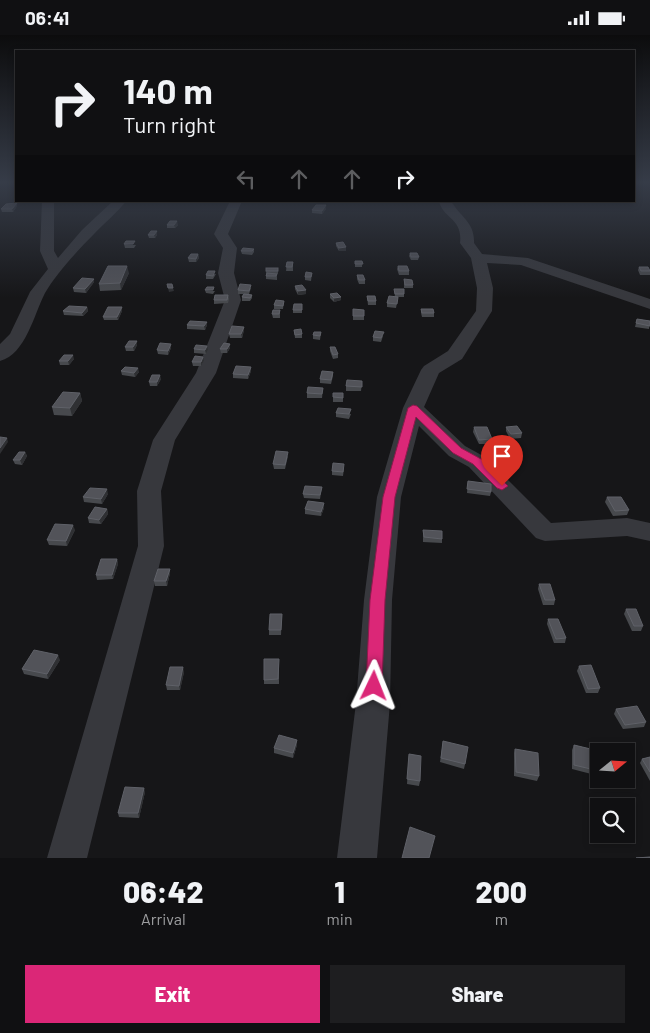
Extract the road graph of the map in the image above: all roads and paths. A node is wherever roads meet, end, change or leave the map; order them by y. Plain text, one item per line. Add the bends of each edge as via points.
1 (47, 221) edge
2 (99, 221) edge
3 (226, 221) edge
4 (461, 221) edge
5 (478, 258) junction
6 (56, 269) junction
7 (650, 304) edge
8 (0, 355) edge
9 (413, 408) junction
10 (650, 532) edge
11 (67, 858) edge
12 (357, 858) edge

1 - 6 street via 46,251
2 - 6 street
3 - 11 street via 220,234 230,248 226,273 233,300 206,373 164,440 149,491 151,546
4 - 5 street via 468,232 467,243
5 - 7 street via 523,261
5 - 9 street via 486,288 484,311 455,355 431,370
6 - 8 street via 38,292 18,336
9 - 10 street via 457,451 477,462 545,532 627,527
9 - 12 street via 389,497

